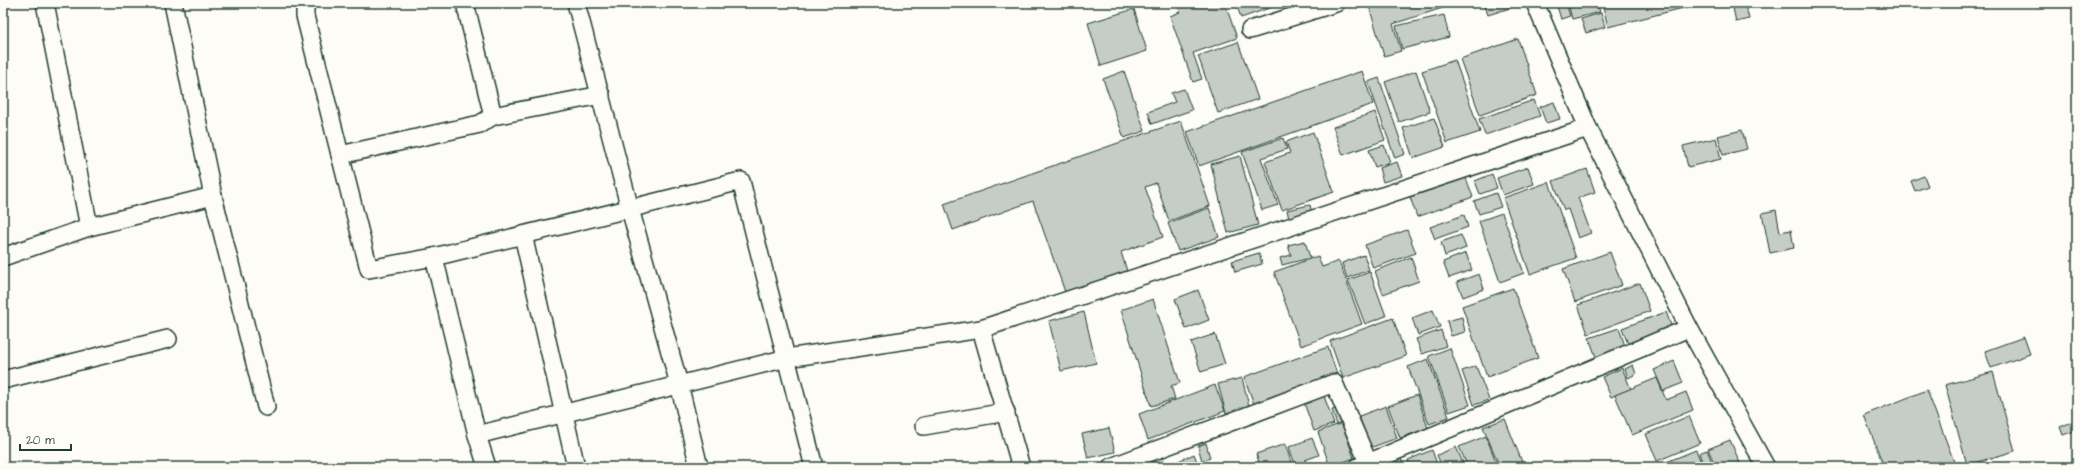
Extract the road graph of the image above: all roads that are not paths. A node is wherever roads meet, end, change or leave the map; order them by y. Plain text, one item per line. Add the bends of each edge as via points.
1 (45, 3) edge
2 (173, 3) edge
3 (305, 3) edge
4 (465, 3) edge
5 (576, 3) edge
6 (1336, 3) edge
7 (1535, 3) edge
8 (1250, 30) dead end
9 (601, 95) junction
10 (493, 116) junction
11 (1588, 128) junction
12 (340, 155) junction
13 (213, 196) junction
14 (630, 209) junction
15 (89, 227) junction
16 (523, 235) junction
17 (3, 257) edge
18 (434, 257) junction
19 (1689, 328) junction
20 (981, 329) junction
21 (168, 339) dead end
22 (787, 358) junction
23 (3, 380) edge
24 (680, 384) junction
25 (266, 407) dead end
26 (1006, 412) junction
27 (564, 413) junction
28 (924, 426) dead end
29 (477, 434) junction
30 (1363, 465) edge
31 (487, 467) edge
32 (576, 467) edge
33 (699, 467) edge
34 (814, 467) edge
35 (1021, 467) edge
36 (1111, 467) edge
37 (1766, 467) edge

1 - 15 street
2 - 13 street
3 - 12 street
4 - 10 street
5 - 9 street
6 - 8 street
7 - 11 street
9 - 10 street
9 - 14 street
10 - 12 street via 480,124
11 - 19 street
11 - 20 street
12 - 18 street via 369,269
13 - 15 street
13 - 25 street
14 - 16 street
14 - 22 street via 741,181
14 - 24 street
15 - 17 street
16 - 18 street
16 - 27 street
18 - 29 street
19 - 30 street
19 - 37 street
20 - 22 street
20 - 26 street
21 - 23 street
22 - 24 street
22 - 34 street
24 - 27 street
24 - 33 street
26 - 28 street
26 - 35 street
27 - 29 street
27 - 32 street
29 - 31 street
30 - 36 street via 1334,383

